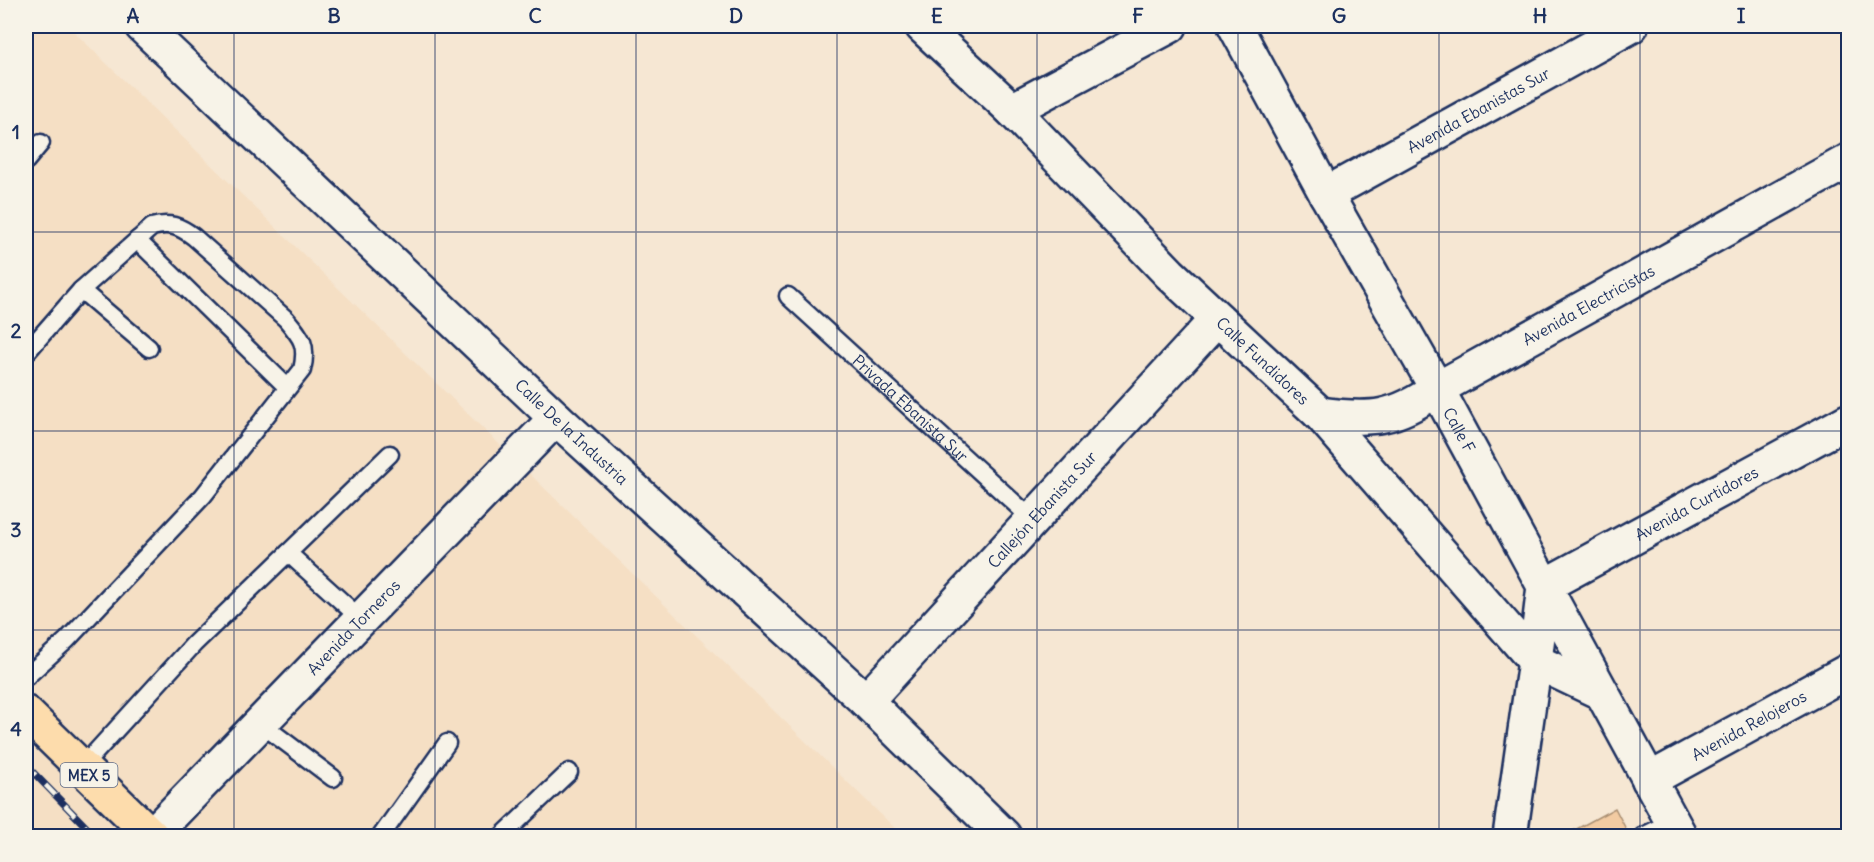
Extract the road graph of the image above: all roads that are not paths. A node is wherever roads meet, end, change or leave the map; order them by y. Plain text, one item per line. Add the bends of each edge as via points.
1 (142, 26) edge
2 (922, 26) edge
3 (1170, 26) edge
4 (1236, 26) edge
5 (1631, 26) edge
6 (1012, 110) junction
7 (41, 143) dead end
8 (26, 161) edge
9 (1848, 161) edge
10 (1326, 194) junction
11 (137, 240) junction
12 (81, 290) junction
13 (788, 296) dead end
14 (1217, 320) junction
15 (149, 348) dead end
16 (26, 353) edge
17 (287, 387) junction
18 (1437, 389) junction
19 (1320, 414) junction
20 (556, 418) junction
21 (1848, 421) edge
22 (390, 454) dead end
23 (1033, 520) junction
24 (288, 553) junction
25 (1544, 586) junction
26 (361, 619) junction
27 (1535, 661) junction
28 (1848, 670) edge
29 (26, 677) edge
30 (1602, 693) junction
31 (866, 701) junction
32 (26, 713) edge
33 (261, 723) junction
34 (447, 743) dead end
35 (82, 767) junction
36 (569, 772) dead end
37 (333, 778) dead end
38 (1649, 780) junction
39 (1676, 829) edge
40 (152, 836) edge
41 (381, 837) edge
42 (502, 837) edge
43 (1004, 837) edge
44 (1510, 837) edge
45 (1643, 837) edge

1 - 20 street, Calle De la Industria
2 - 6 street, Calle Fundidores
3 - 6 street
4 - 10 street, Calle F
5 - 10 street, Avenida Ebanistas Sur
6 - 14 street, Calle Fundidores
7 - 8 lane
9 - 18 street, Avenida Electricistas
10 - 18 street, Calle F
11 - 12 lane
11 - 17 lane
11 - 17 lane via 152,227 163,224 182,228 286,319 306,352 302,370
12 - 15 lane
12 - 16 lane
13 - 23 lane, Privada Ebanista Sur
14 - 19 street, Calle Fundidores
14 - 23 street, Callejón Ebanista Sur
17 - 29 lane via 204,496 67,640
18 - 19 street, Avenida Electricistas via 1416,404 1377,417
18 - 25 street, Calle F
19 - 27 street, Calle Fundidores
20 - 26 street, Avenida Torneros
20 - 31 street, Calle De la Industria
21 - 25 street, Avenida Curtidores
22 - 24 lane
23 - 31 street, Callejón Ebanista Sur
24 - 26 lane
24 - 35 lane via 194,644
25 - 27 street
25 - 30 street, Calle F
26 - 33 street, Avenida Torneros
27 - 30 street, Calle Fundidores
27 - 44 street
28 - 38 street, Avenida Relojeros
30 - 38 street, Calle F
31 - 43 street, Calle De la Industria
32 - 35 main road, MEX 5
33 - 37 lane
33 - 40 street, Avenida Torneros
34 - 41 lane
35 - 40 main road, MEX 5
36 - 42 lane
38 - 39 street, Calle F
39 - 45 lane

